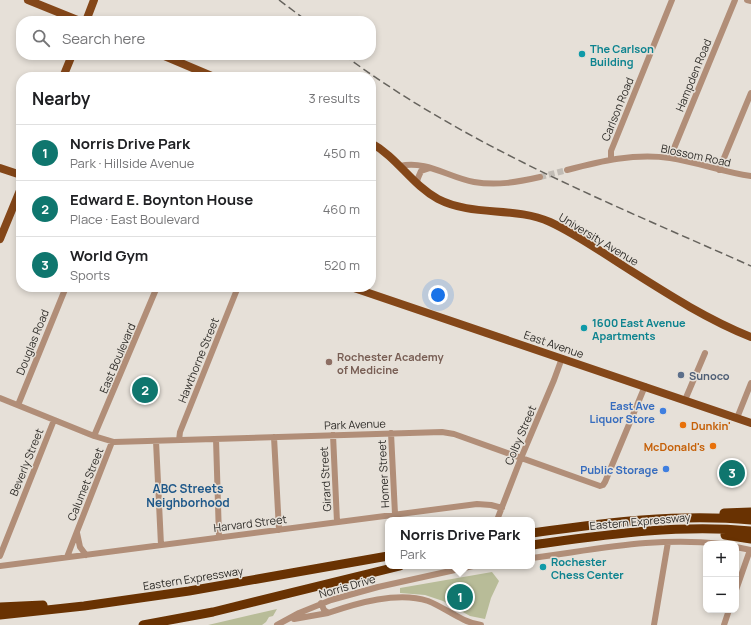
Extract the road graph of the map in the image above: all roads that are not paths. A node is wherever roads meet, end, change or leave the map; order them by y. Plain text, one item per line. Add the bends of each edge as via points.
1 (28, 0) edge
2 (94, 0) edge
3 (672, 0) edge
4 (735, 0) edge
5 (747, 0) edge
6 (751, 2) edge
7 (68, 16) edge
8 (88, 16) edge
9 (70, 60) edge
10 (174, 60) edge
11 (65, 72) edge
12 (202, 72) edge
13 (751, 93) edge
14 (376, 146) edge
15 (670, 158) junction
16 (611, 159) junction
17 (400, 166) junction
18 (0, 168) edge
19 (432, 168) junction
20 (566, 170) tunnel mouth
21 (719, 170) junction
22 (16, 173) edge
23 (751, 176) edge
24 (540, 177) tunnel mouth
25 (417, 183) junction
26 (16, 200) edge
27 (0, 239) edge
28 (64, 292) edge
29 (155, 292) edge
30 (236, 292) edge
31 (365, 292) edge
32 (751, 337) edge
33 (705, 353) dead end
34 (562, 358) junction
35 (751, 383) edge
36 (645, 386) junction
37 (0, 398) edge
38 (686, 400) junction
39 (18, 405) junction
40 (737, 418) junction
41 (54, 420) junction
42 (751, 423) edge
43 (391, 433) junction
44 (333, 435) junction
45 (94, 436) junction
46 (274, 437) junction
47 (216, 439) junction
48 (179, 440) junction
49 (156, 441) junction
50 (112, 442) junction
51 (521, 458) junction
52 (502, 508) junction
53 (751, 512) edge
54 (395, 514) junction
55 (498, 517) edge
56 (662, 517) junction
57 (751, 520) edge
58 (337, 522) junction
59 (682, 528) junction
60 (278, 530) junction
61 (751, 531) edge
62 (76, 533) junction
63 (535, 533) edge
64 (219, 537) junction
65 (751, 539) edge
66 (668, 542) junction
67 (703, 543) edge
68 (161, 545) junction
69 (535, 545) edge
70 (739, 548) edge
71 (751, 550) edge
72 (86, 555) junction
73 (0, 556) edge
74 (67, 557) junction
75 (385, 557) edge
76 (535, 558) edge
77 (0, 566) edge
78 (388, 569) edge
79 (459, 569) edge
80 (739, 582) edge
81 (124, 600) junction
82 (321, 604) junction
83 (0, 608) edge
84 (328, 613) junction
85 (728, 613) edge
86 (0, 616) edge
87 (280, 623) edge
88 (143, 625) edge
89 (481, 625) edge
90 (654, 625) edge
91 (724, 625) edge

1 - 7 main road
2 - 8 main road
3 - 16 street, Carlson Road via 611,151
4 - 15 street, Hampden Road
5 - 6 street
9 - 11 main road
10 - 12 main road
13 - 21 street
14 - 17 main road, University Avenue
15 - 16 street, Blossom Road via 641,156
15 - 21 street, Blossom Road
16 - 20 street, Blossom Road
17 - 19 street via 416,164
17 - 25 main road, University Avenue
18 - 22 main road
19 - 24 street via 461,179 486,184 510,183
19 - 25 street via 421,171
21 - 23 street, Blossom Road
25 - 32 main road, University Avenue via 438,199 450,204 479,210 527,214 572,232 682,303 722,325
26 - 27 main road
28 - 39 street, Douglas Road
29 - 45 street, East Boulevard
30 - 48 street, Hawthorne Street via 180,430
31 - 34 main road, East Avenue
33 - 38 street
34 - 36 main road, East Avenue
34 - 51 street, Colby Street
35 - 40 street
36 - 38 main road, East Avenue
36 - 51 street, Park Avenue via 602,486
37 - 39 street, Park Avenue
38 - 40 main road, East Avenue
39 - 41 street, Park Avenue
40 - 42 main road, East Avenue
41 - 45 street, Park Avenue
41 - 73 street, Beverly Street
43 - 44 street, Park Avenue
43 - 51 street, Park Avenue via 444,432
43 - 54 street, Homer Street
44 - 46 street, Park Avenue
44 - 58 street, Girard Street
45 - 50 street, Park Avenue
46 - 47 street, Park Avenue
46 - 60 street
47 - 48 street, Park Avenue
47 - 64 street
48 - 49 street, Park Avenue
49 - 50 street, Park Avenue
49 - 68 street
50 - 62 street, Calumet Street
51 - 52 street, Colby Street
52 - 54 street, Harvard Street via 477,504
52 - 55 street, Colby Street
53 - 56 highway
54 - 58 street, Harvard Street
56 - 57 highway, Eastern Expressway
56 - 63 highway, Eastern Expressway
58 - 60 street, Harvard Street
59 - 61 highway, Eastern Expressway
59 - 65 highway
59 - 69 highway, Eastern Expressway via 626,532
60 - 64 street, Harvard Street
62 - 72 street, Calumet Street via 80,547
62 - 74 street, Calumet Street
64 - 68 street, Harvard Street
66 - 67 street
66 - 76 street
66 - 90 street
68 - 72 street, Harvard Street
70 - 71 street
71 - 80 street
72 - 74 street, Harvard Street
74 - 77 street, Harvard Street
75 - 81 highway, Eastern Expressway via 216,587
78 - 88 highway via 205,614
79 - 82 street, Norris Drive via 378,587
81 - 83 highway
81 - 86 highway, Eastern Expressway
82 - 84 street
82 - 87 street, Norris Drive
84 - 87 street
84 - 89 street via 371,601 408,598 427,601 459,618
85 - 91 street

